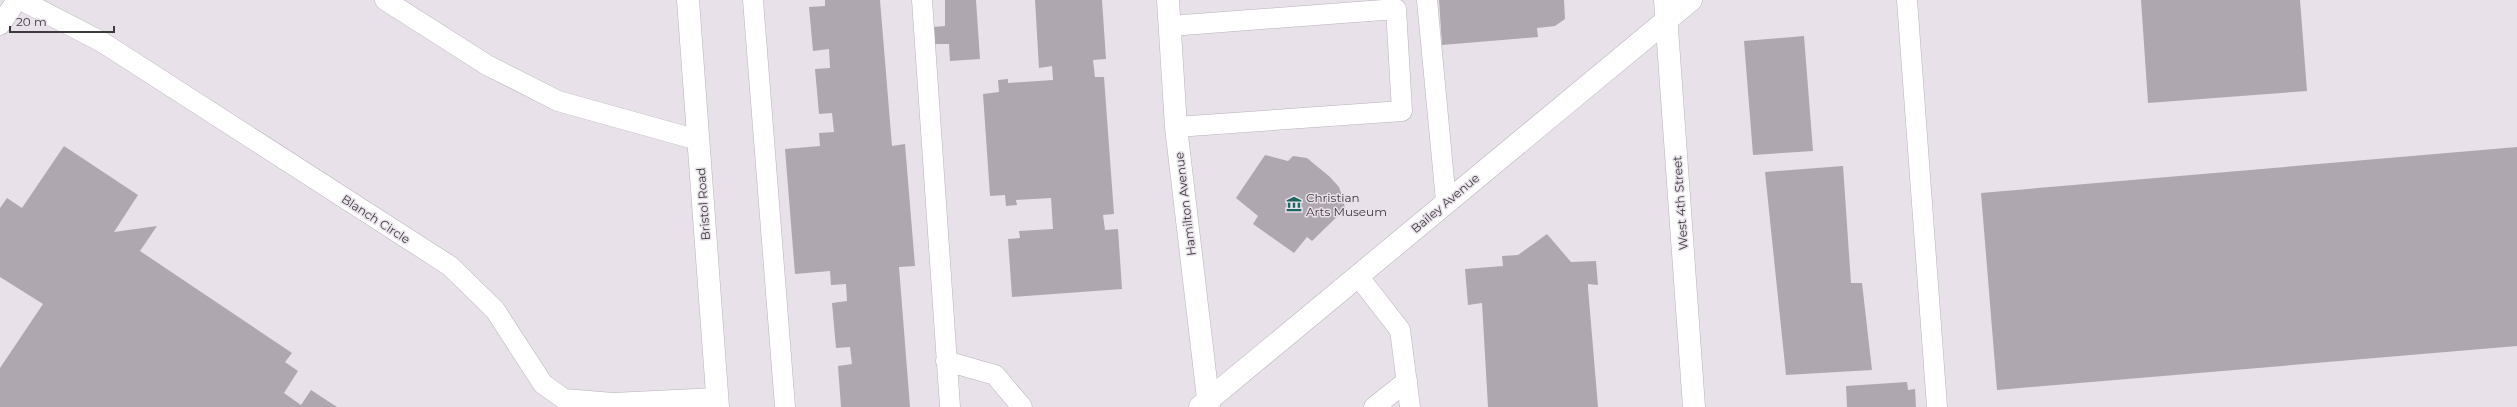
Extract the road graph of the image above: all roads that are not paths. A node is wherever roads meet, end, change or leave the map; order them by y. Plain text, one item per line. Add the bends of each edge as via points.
1 (17, 0) edge
2 (21, 0) edge
3 (385, 0) edge
4 (688, 0) edge
5 (753, 0) edge
6 (922, 0) edge
7 (1168, 0) edge
8 (1427, 0) edge
9 (1691, 0) edge
10 (1907, 0) edge
11 (1666, 10) edge
12 (0, 25) edge
13 (1170, 26) junction
14 (1176, 127) junction
15 (698, 140) junction
16 (1446, 201) junction
17 (1358, 276) junction
18 (946, 361) junction
19 (1407, 380) junction
20 (718, 402) edge
21 (636, 405) edge
22 (1206, 405) edge
23 (785, 407) edge
24 (950, 407) edge
25 (1022, 407) edge
26 (1374, 407) edge
27 (1410, 407) edge
28 (1694, 407) edge
29 (1937, 407) edge

1 - 12 lane
2 - 21 lane, Blanch Circle via 102,42 450,266 495,310 543,384 564,399
3 - 15 lane via 487,66 558,101
4 - 15 street, Bristol Road
5 - 23 lane
6 - 18 lane
7 - 13 street, Hamilton Avenue
8 - 16 lane
9 - 11 street, Bailey Avenue
10 - 29 lane
11 - 16 street, Bailey Avenue
11 - 28 street, West 4th Street
13 - 14 street, Hamilton Avenue
13 - 14 lane via 1396,8 1402,111
14 - 22 street, Hamilton Avenue
15 - 20 street, Bristol Road
16 - 17 street, Bailey Avenue
17 - 19 lane via 1400,330
17 - 22 street, Bailey Avenue
18 - 24 lane
18 - 25 lane via 995,375
19 - 26 lane
19 - 27 lane
20 - 21 lane, Blanch Circle

